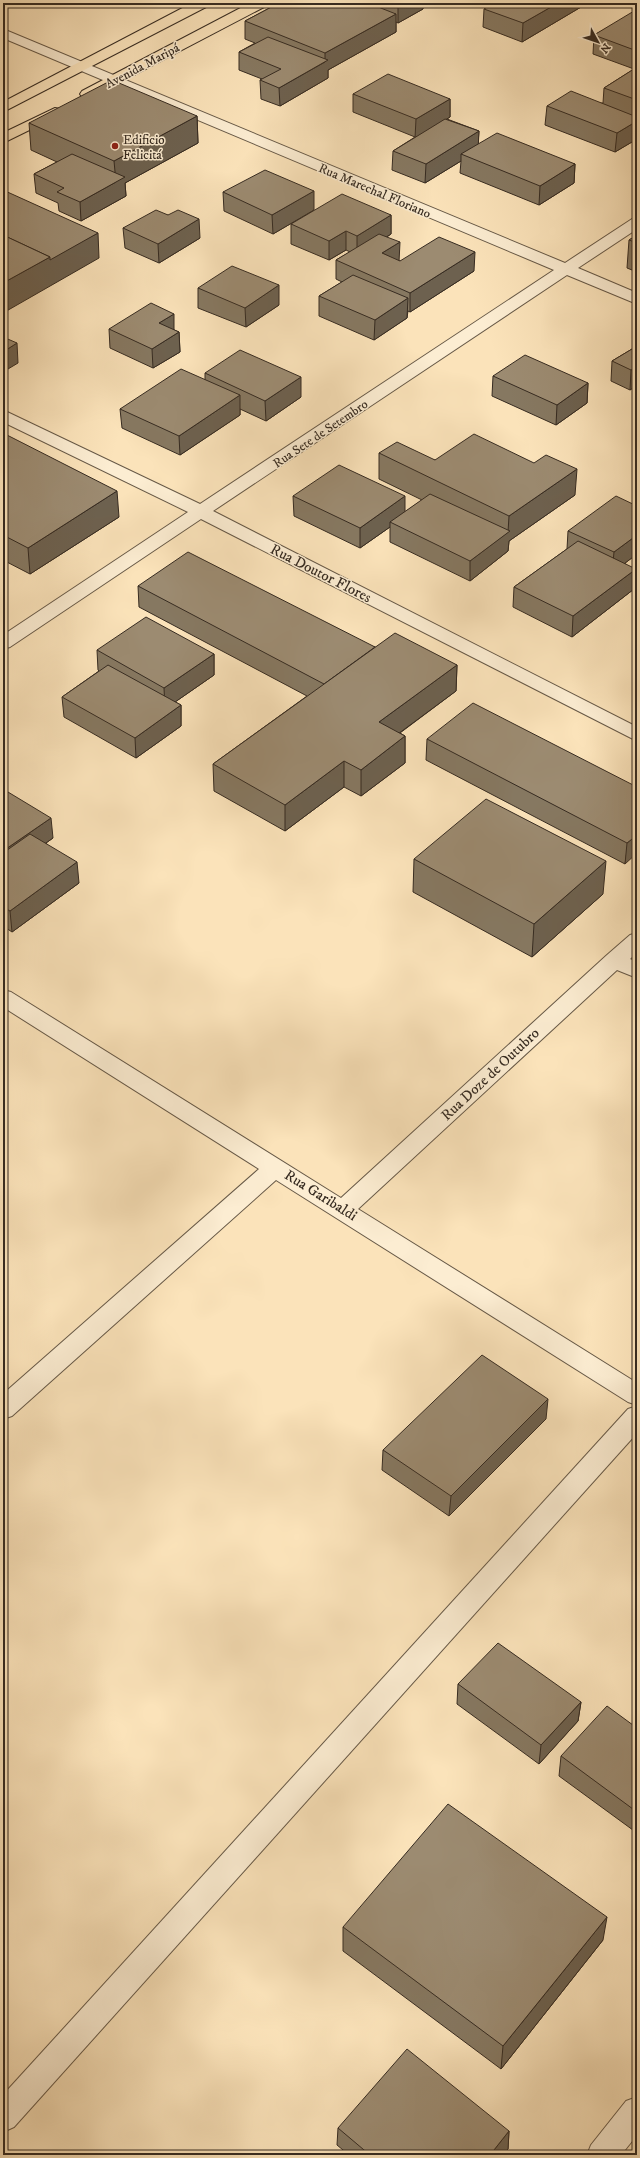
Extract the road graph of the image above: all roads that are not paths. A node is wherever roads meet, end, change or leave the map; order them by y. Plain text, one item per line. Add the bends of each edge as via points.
1 (204, 3) edge
2 (261, 3) edge
3 (3, 34) edge
4 (81, 67) junction
5 (114, 80) junction
6 (3, 108) edge
7 (3, 139) edge
8 (637, 222) edge
9 (566, 269) junction
10 (637, 299) edge
11 (3, 415) edge
12 (201, 512) junction
13 (3, 643) edge
14 (637, 735) edge
15 (637, 940) edge
16 (614, 960) junction
17 (637, 971) edge
18 (3, 997) edge
19 (276, 1167) junction
20 (343, 1209) junction
21 (637, 1395) edge
22 (3, 1409) edge
23 (637, 1416) edge
24 (637, 2111) edge
25 (3, 2117) edge
26 (602, 2155) edge

1 - 4 main road, Avenida Maripá
2 - 5 main road, Avenida Maripá
3 - 4 street
4 - 5 street, Rua Marechal Floriano
4 - 6 main road, Avenida Maripá
5 - 7 main road, Avenida Maripá
5 - 9 street, Rua Marechal Floriano
8 - 9 street, Rua Sete de Setembro
9 - 10 street, Rua Marechal Floriano
9 - 12 street, Rua Sete de Setembro
11 - 12 street, Rua Doutor Flores
12 - 13 street, Rua Sete de Setembro
12 - 14 street, Rua Doutor Flores
15 - 16 street, Rua Doze de Outubro
16 - 17 street
16 - 20 street, Rua Doze de Outubro
18 - 19 street, Rua Garibaldi
19 - 20 street, Rua Garibaldi
19 - 22 street
20 - 21 street, Rua Garibaldi
23 - 25 street
24 - 26 street

